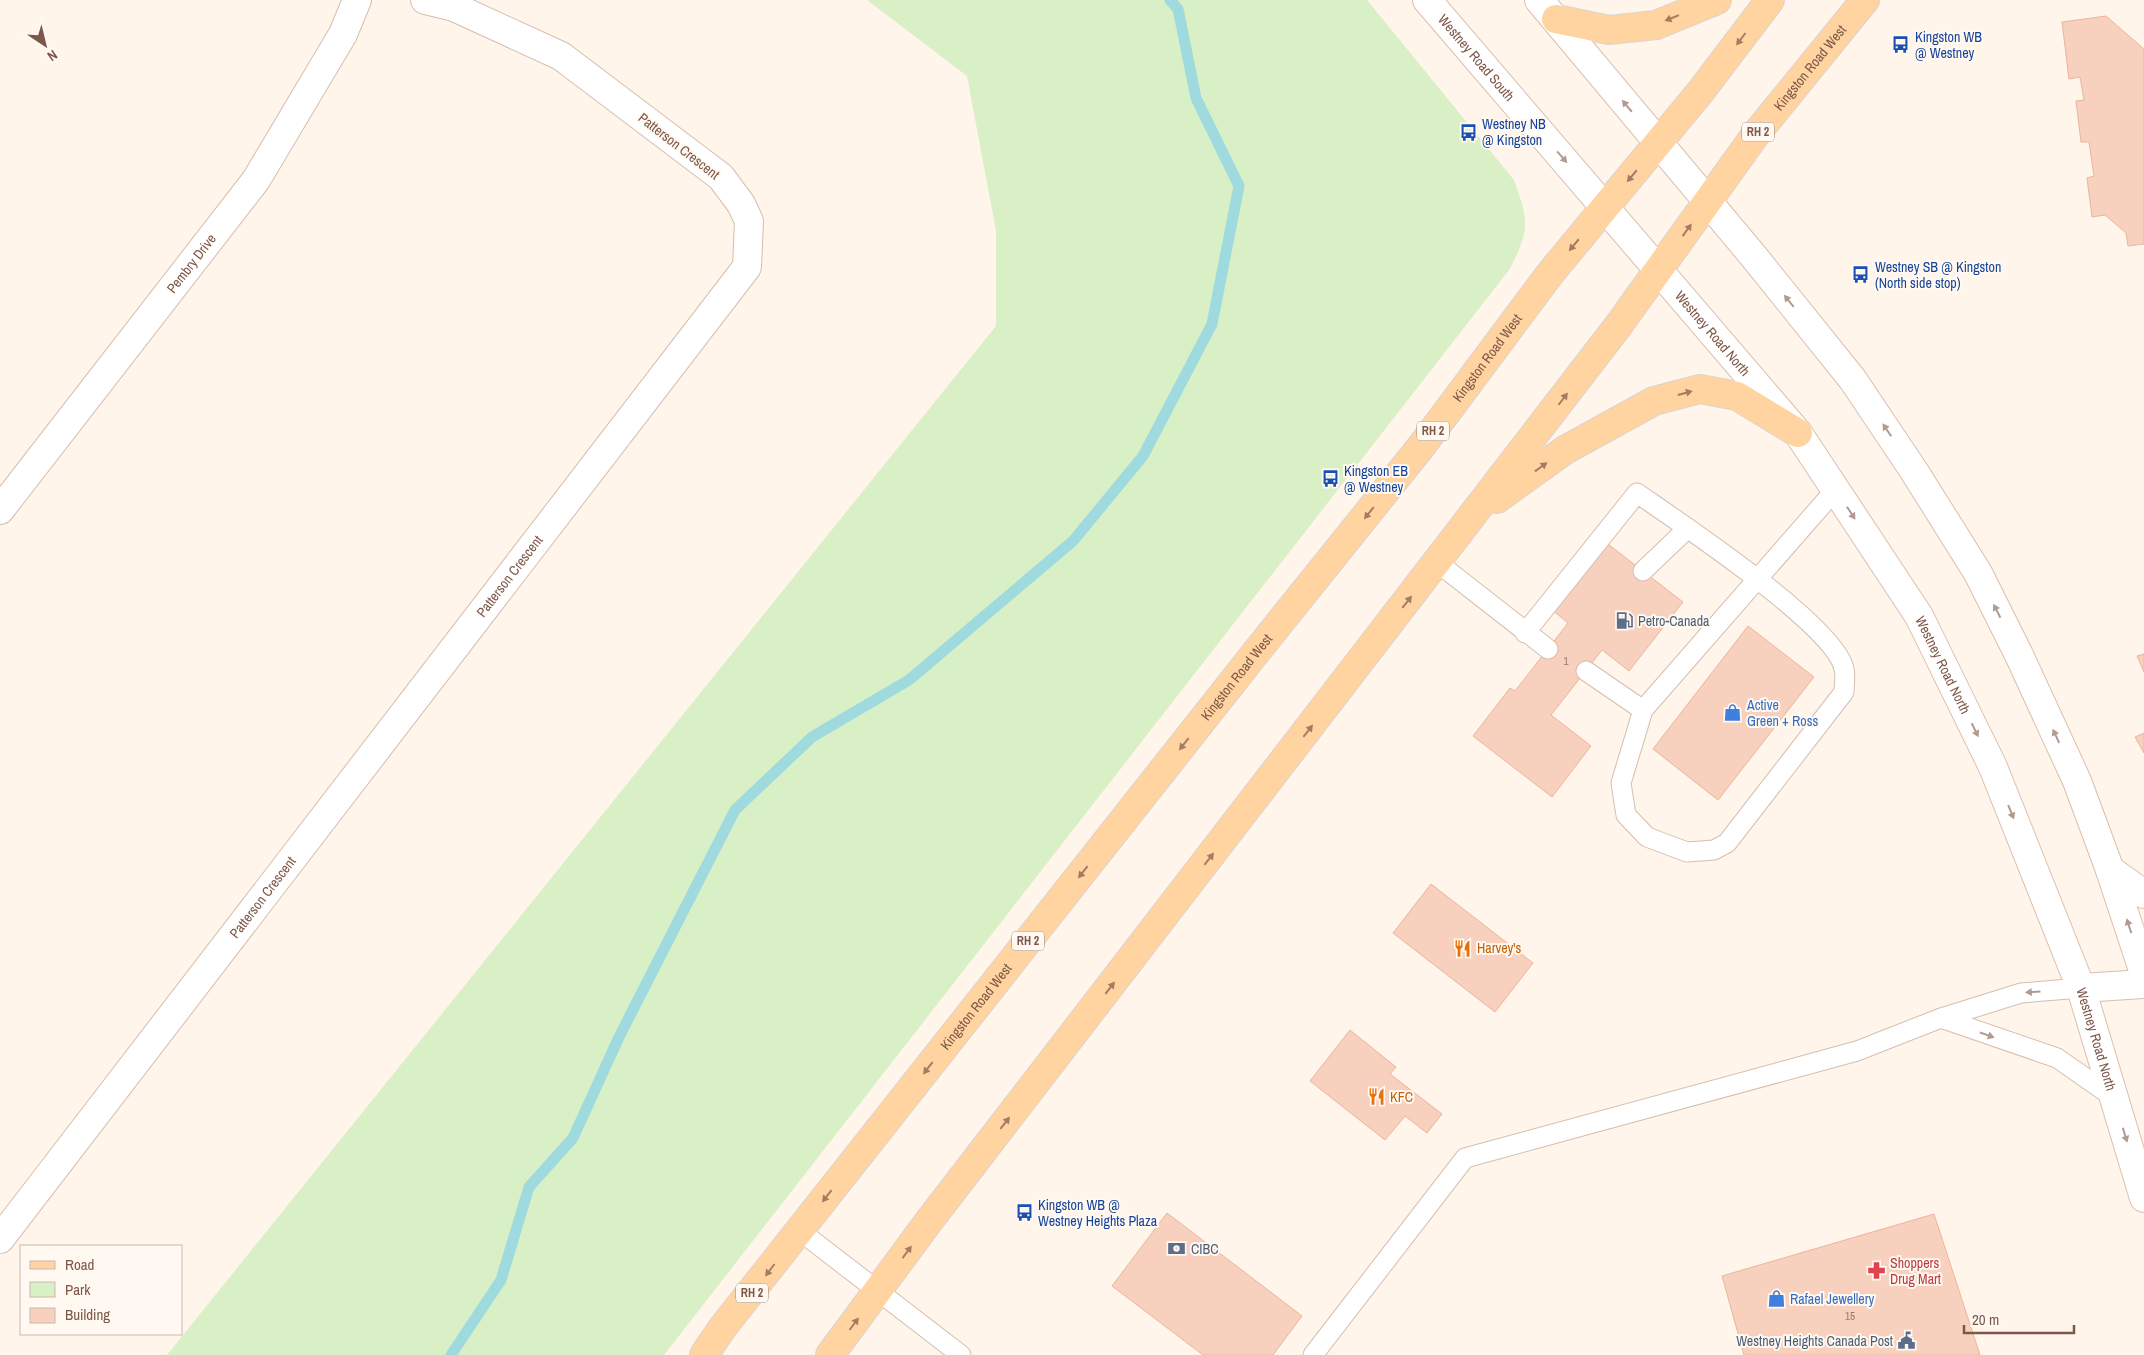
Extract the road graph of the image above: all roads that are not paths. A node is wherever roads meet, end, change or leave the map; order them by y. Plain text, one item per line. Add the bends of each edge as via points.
1 (357, 0) edge
2 (425, 0) edge
3 (1428, 0) edge
4 (1717, 0) edge
5 (1770, 0) edge
6 (1865, 0) edge
7 (1547, 10) edge
8 (1658, 144) junction
9 (1707, 203) junction
10 (1605, 207) junction
11 (1659, 269) junction
12 (1798, 434) junction
13 (1836, 489) junction
14 (0, 510) edge
15 (1474, 516) junction
16 (1688, 528) junction
17 (1438, 563) junction
18 (1643, 571) dead end
19 (1758, 578) junction
20 (1525, 633) junction
21 (1548, 649) dead end
22 (1586, 672) dead end
23 (1643, 710) junction
24 (2110, 870) junction
25 (2144, 894) edge
26 (2144, 973) edge
27 (2144, 984) edge
28 (2081, 988) junction
29 (1942, 1018) junction
30 (2113, 1097) junction
31 (2144, 1198) edge
32 (800, 1231) junction
33 (0, 1239) edge
34 (878, 1292) junction
35 (704, 1355) edge
36 (830, 1355) edge
37 (961, 1355) edge
38 (1313, 1355) edge

1 - 14 main road, Pembry Drive via 343,34 256,180
2 - 33 main road, Patterson Crescent via 454,7 561,56 721,177 749,221 747,267
3 -> 10 main road, Westney Road South
4 -> 7 main road via 1656,25 1609,30
5 -> 8 main road, Kingston Road West / RH 2
6 - 9 main road, Kingston Road West / RH 2 via 1756,134
8 -> 7 main road
8 - 9 main road
8 -> 10 main road, Kingston Road West / RH 2
11 -> 9 main road, Kingston Road West / RH 2
24 -> 9 main road via 2077,781 1978,572 1853,380
10 - 11 main road, Westney Road North
10 -> 32 main road, Kingston Road West / RH 2 via 1549,275 1420,448
11 - 12 main road, Westney Road North
15 -> 11 main road, Kingston Road West / RH 2
12 - 13 main road, Westney Road North
15 -> 12 main road via 1565,450 1654,401 1692,391 1700,389 1736,396
13 - 19 lane
13 -> 28 main road, Westney Road North via 1918,616 1993,767
15 - 17 main road, Kingston Road West / RH 2
16 - 18 lane
16 - 19 lane
16 - 20 lane via 1637,492
17 - 20 lane
34 -> 17 main road, Kingston Road West / RH 2 via 929,1221
19 - 23 lane
19 - 23 lane via 1831,644 1844,668 1844,692 1727,843 1714,850 1687,852 1647,837 1626,815 1621,783
20 - 21 lane
22 - 23 lane
24 - 25 main road
26 -> 24 main road
27 - 28 main road
28 -> 29 lane via 2021,993
28 - 30 main road, Westney Road North
29 -> 30 lane via 2057,1058
29 - 38 lane via 1857,1050 1466,1158
30 -> 31 main road, Westney Road North
32 - 34 lane
32 -> 35 main road, Kingston Road West / RH 2
36 -> 34 main road, Kingston Road West / RH 2
34 - 37 lane

